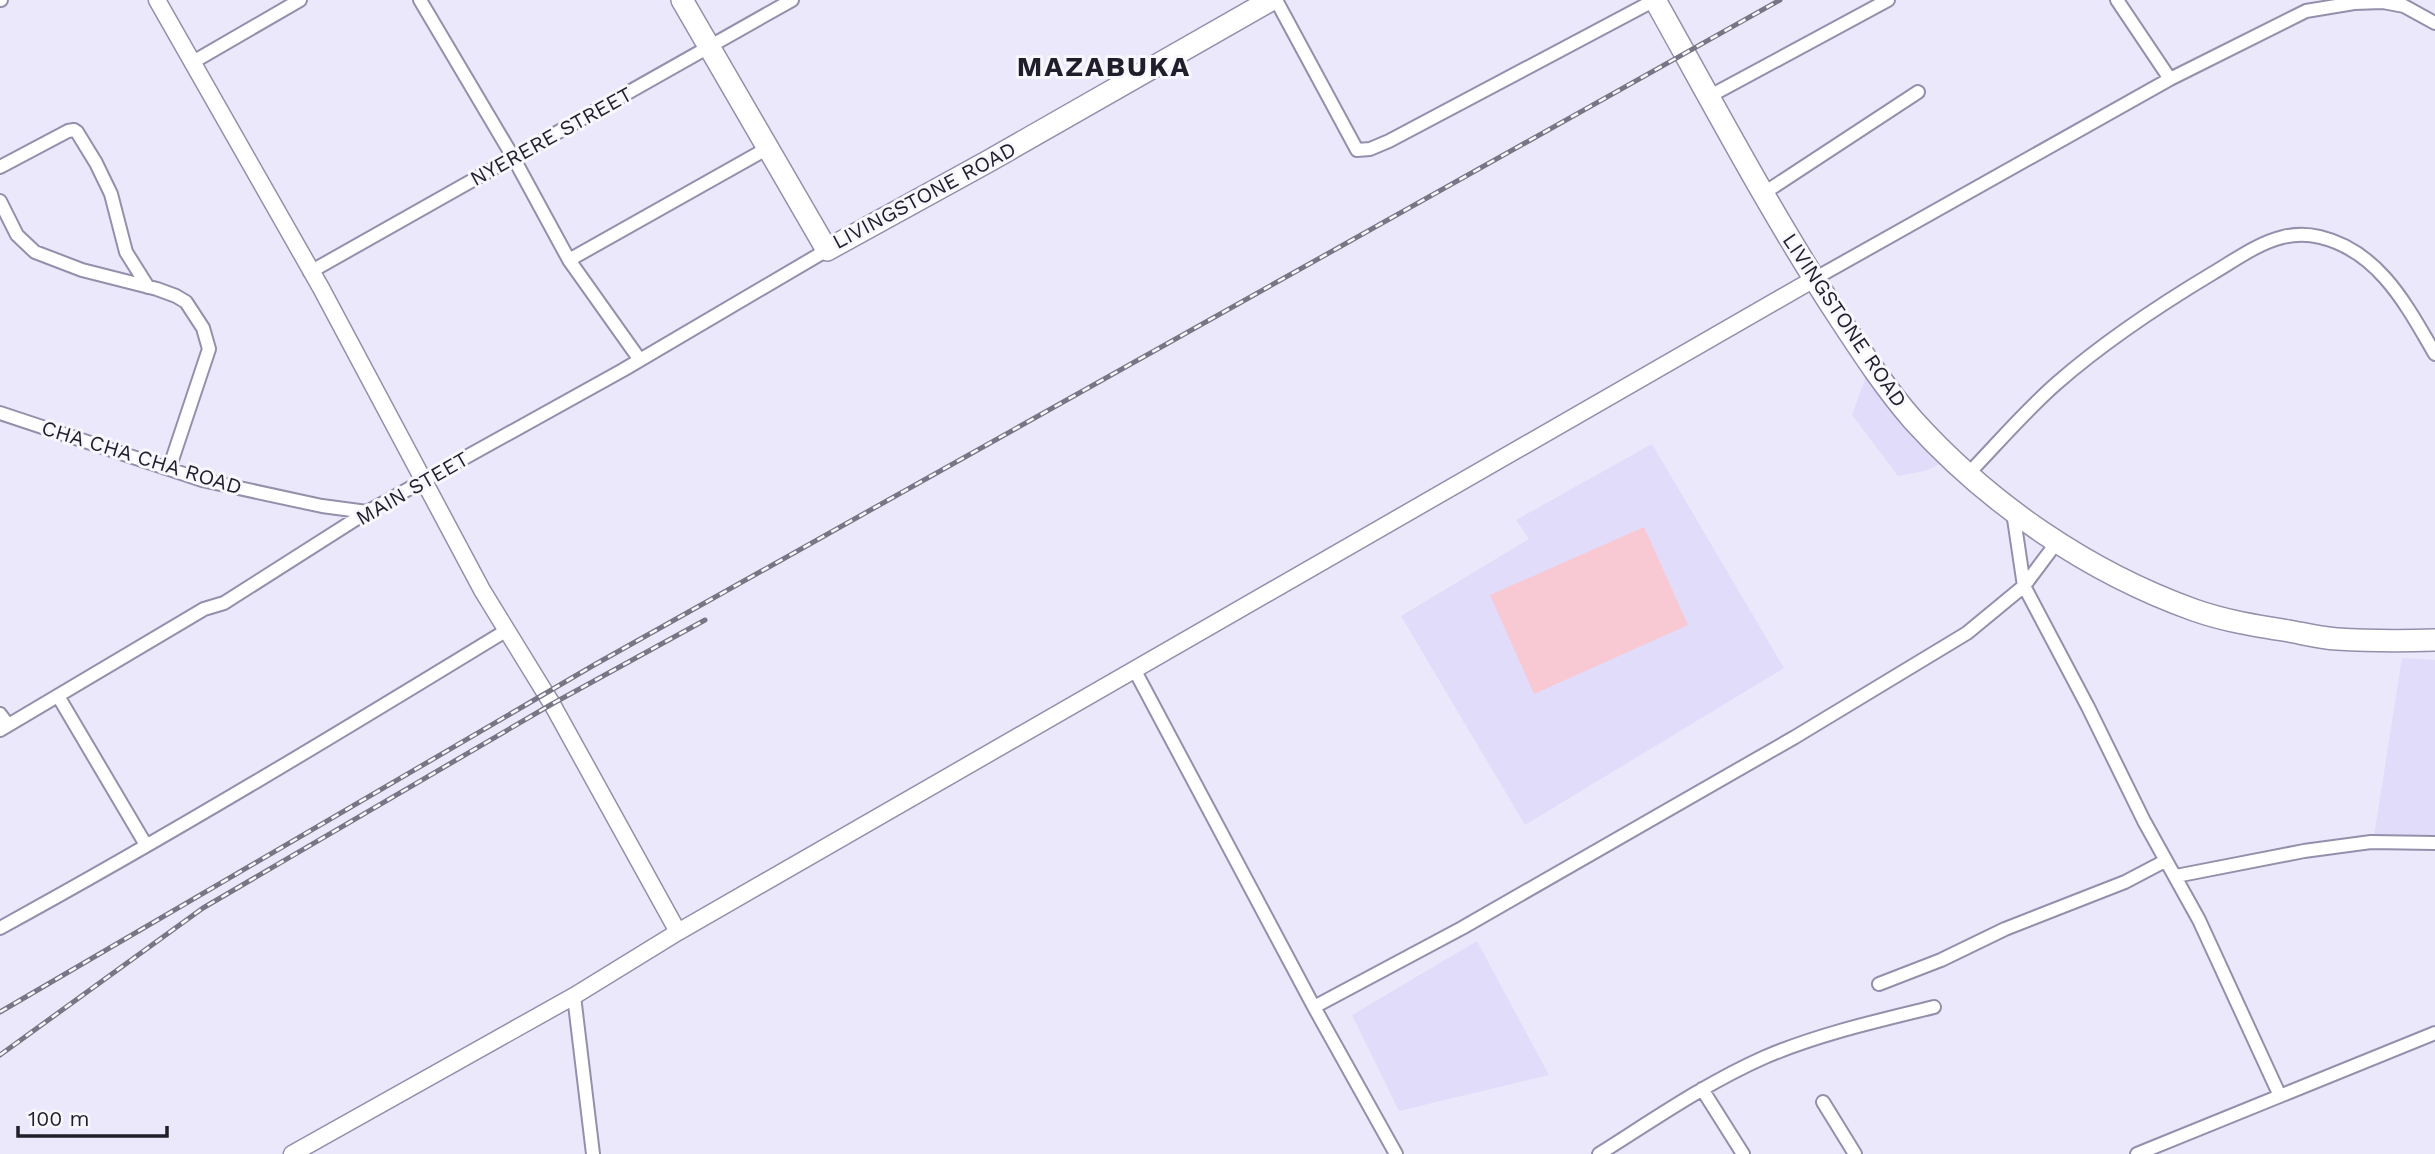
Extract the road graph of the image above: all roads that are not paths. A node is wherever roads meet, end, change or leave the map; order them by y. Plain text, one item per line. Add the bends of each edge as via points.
1 (157, 0) edge
2 (300, 0) edge
3 (419, 0) edge
4 (682, 0) edge
5 (792, 0) edge
6 (1273, 0) edge
7 (1655, 0) edge
8 (1888, 0) edge
9 (2117, 0) edge
10 (2382, 1) edge
11 (2303, 6) edge
12 (2435, 23) edge
13 (709, 47) junction
14 (193, 62) junction
15 (2169, 79) junction
16 (1919, 92) dead end
17 (1710, 96) junction
18 (768, 148) junction
19 (513, 157) junction
20 (0, 167) edge
21 (1764, 193) junction
22 (0, 201) edge
23 (827, 250) junction
24 (569, 260) junction
25 (310, 272) junction
26 (1814, 279) junction
27 (148, 287) junction
28 (2435, 354) edge
29 (640, 360) junction
30 (0, 412) edge
31 (169, 469) junction
32 (1968, 474) junction
33 (423, 481) junction
34 (2013, 511) junction
35 (368, 512) junction
36 (2057, 542) junction
37 (2024, 586) junction
38 (507, 630) junction
39 (2435, 640) edge
40 (1134, 669) junction
41 (73, 687) junction
42 (58, 696) junction
43 (67, 713) junction
44 (0, 714) edge
45 (4, 727) edge
46 (2435, 843) edge
47 (146, 845) junction
48 (2165, 861) junction
49 (2176, 876) junction
50 (0, 928) edge
51 (678, 932) junction
52 (1879, 984) dead end
53 (573, 996) junction
54 (1314, 1007) junction
55 (1934, 1007) dead end
56 (2435, 1033) edge
57 (1702, 1089) junction
58 (2280, 1096) junction
59 (1823, 1102) dead end
60 (292, 1154) edge
61 (593, 1154) edge
62 (1396, 1154) edge
63 (1599, 1154) edge
64 (1743, 1154) edge
65 (1855, 1154) edge
66 (2137, 1154) edge

1 - 14 main road
2 - 14 street
3 - 19 street
4 - 13 highway, LIVINGSTONE ROAD
5 - 13 street, NYERERE STREET
6 - 7 street via 1357,150 1389,141
6 - 23 highway, LIVINGSTONE ROAD
7 - 17 highway, LIVINGSTONE ROAD
8 - 17 street
9 - 15 street
10 - 11 street
10 - 12 street via 2404,6
11 - 15 street
13 - 18 highway, LIVINGSTONE ROAD
13 - 19 street, NYERERE STREET
14 - 25 main road
15 - 26 street
16 - 21 street
17 - 21 highway, LIVINGSTONE ROAD
18 - 23 highway, LIVINGSTONE ROAD
18 - 24 street
19 - 24 street
19 - 25 street, NYERERE STREET
20 - 27 street via 68,131 77,132 111,194 126,251
21 - 26 highway, LIVINGSTONE ROAD
22 - 27 street via 18,235 35,253
23 - 29 street, MAIN STEET
24 - 29 street
25 - 33 main road
26 - 32 highway, LIVINGSTONE ROAD via 1878,376 1912,419
26 - 40 main road
27 - 31 street via 186,302 203,328 209,349
28 - 32 street via 2402,298 2361,255 2320,237 2283,237 2183,291 2099,348 2054,385
29 - 33 street, MAIN STEET
30 - 31 street, CHA CHA CHA ROAD
31 - 35 street, CHA CHA CHA ROAD via 322,506
32 - 34 highway, LIVINGSTONE ROAD
33 - 35 street, MAIN STEET
33 - 38 main road
34 - 36 highway, LIVINGSTONE ROAD
34 - 37 street
35 - 41 street, MAIN STEET via 224,603 204,609
36 - 37 street
36 - 39 highway, LIVINGSTONE ROAD via 2195,610 2335,639
37 - 48 street
37 - 54 street via 1967,633 1795,737 1462,928
38 - 47 street
38 - 51 main road
40 - 51 main road
40 - 54 street
41 - 42 street, MAIN STEET
41 - 43 street
42 - 43 street
42 - 45 street, MAIN STEET
43 - 47 street
44 - 45 street
46 - 49 street via 2371,842
47 - 50 street
48 - 49 street
48 - 52 street
49 - 58 street
51 - 53 main road
53 - 60 main road
53 - 61 street
54 - 62 street
55 - 57 street via 1795,1046
56 - 58 street
57 - 63 street
57 - 64 street
58 - 66 street
59 - 65 street

